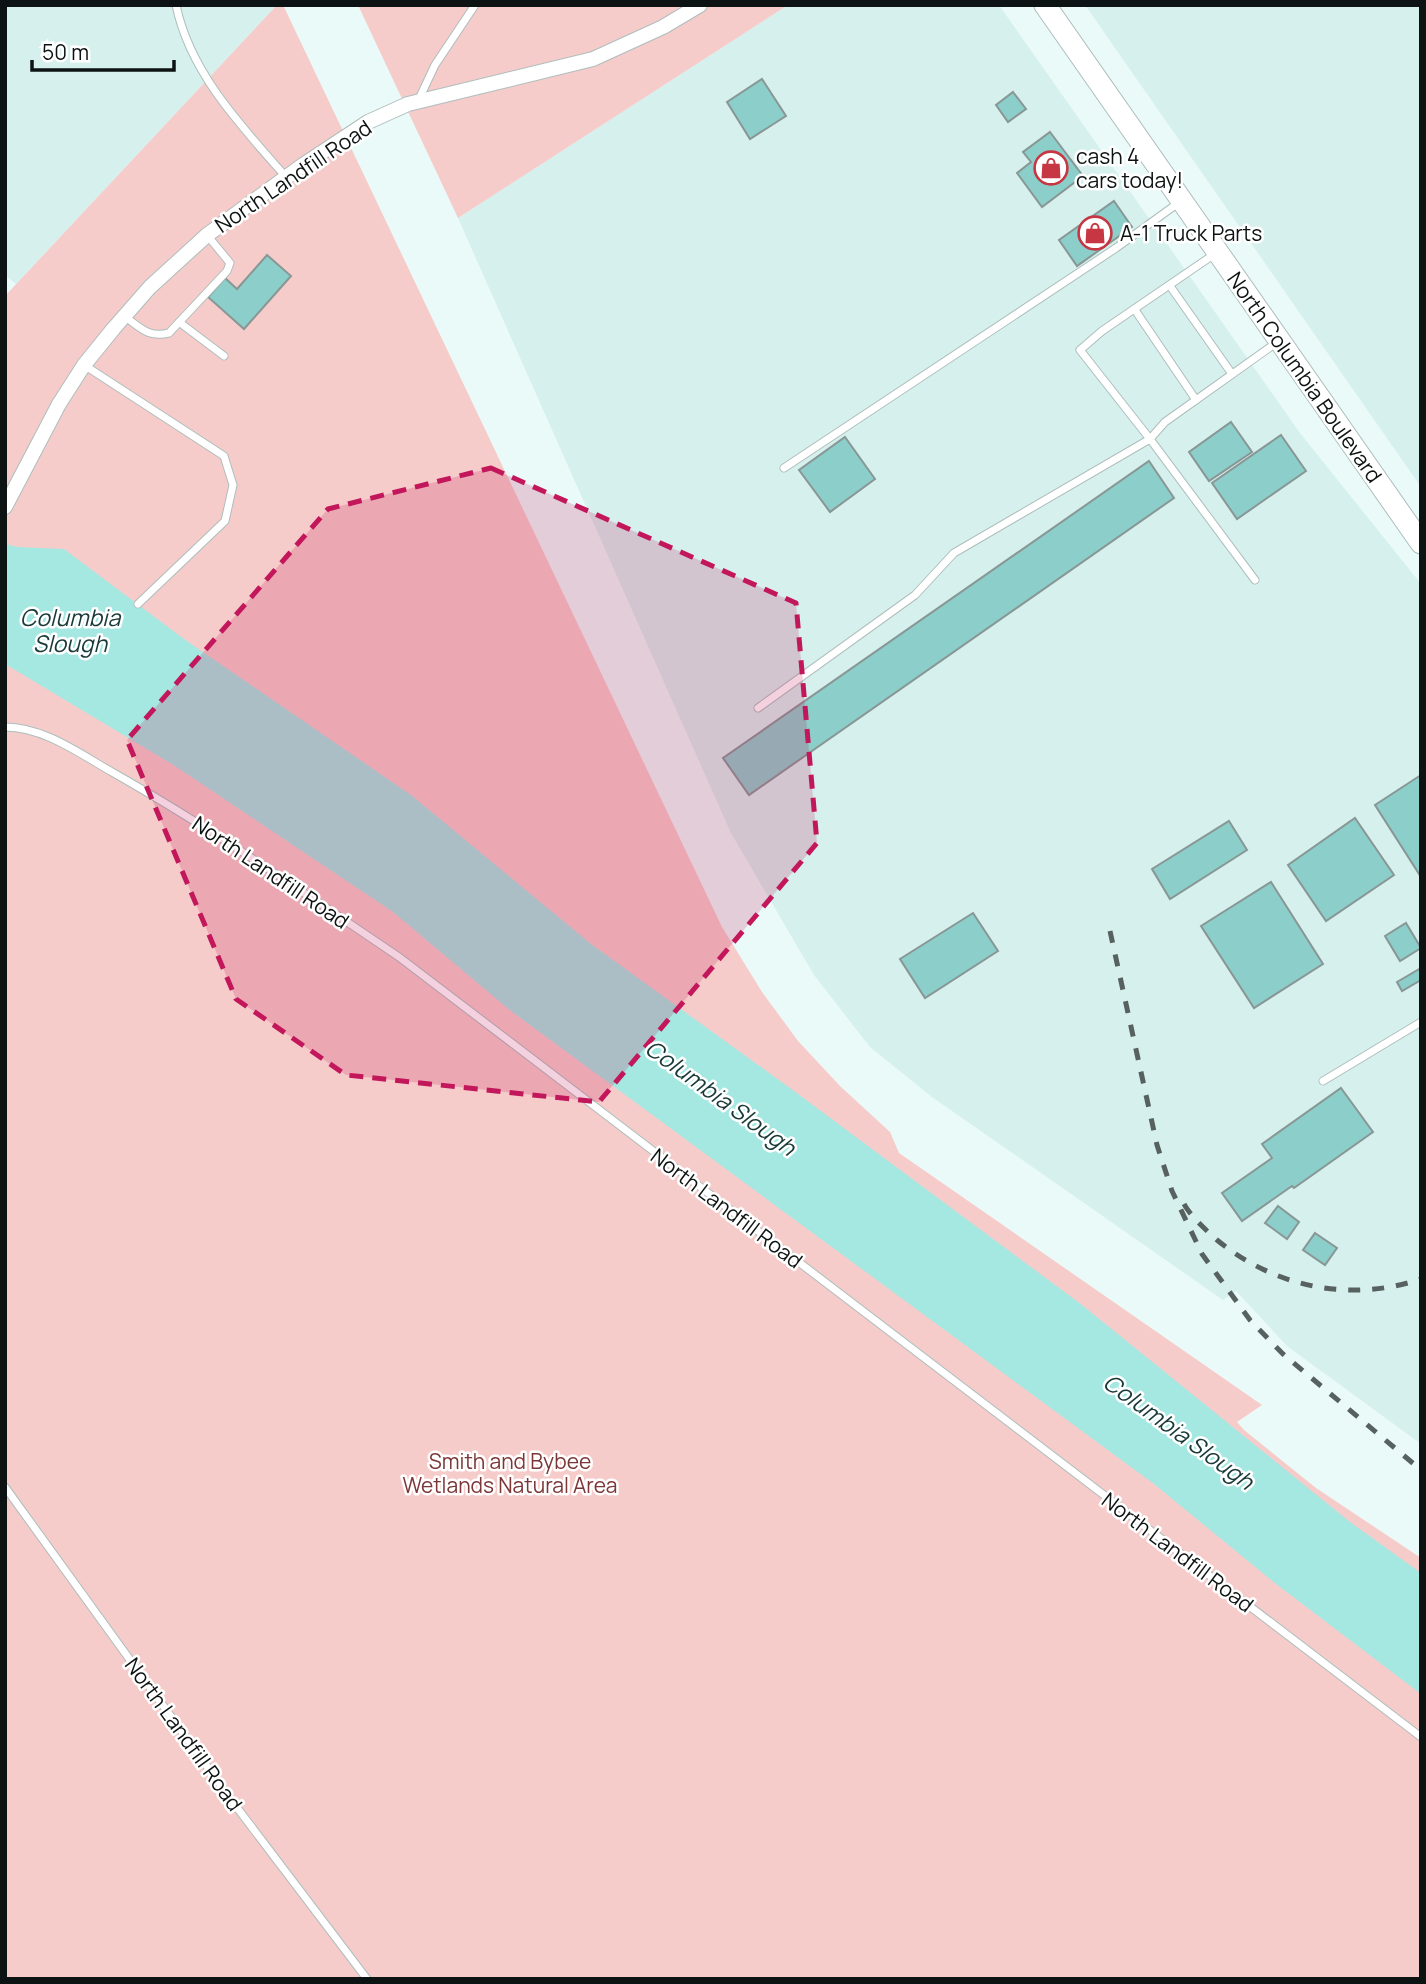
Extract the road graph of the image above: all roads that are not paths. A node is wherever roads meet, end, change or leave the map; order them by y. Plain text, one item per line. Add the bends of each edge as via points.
1 (176, 5) edge
2 (475, 5) edge
3 (700, 5) edge
4 (1045, 5) edge
5 (418, 102) junction
6 (286, 178) junction
7 (1182, 201) junction
8 (207, 235) junction
9 (1217, 252) junction
10 (1170, 286) junction
11 (1135, 310) junction
12 (124, 316) junction
13 (179, 322) junction
14 (1279, 341) junction
15 (224, 356) dead end
16 (84, 365) junction
17 (1232, 374) junction
18 (1196, 400) junction
19 (1150, 439) junction
20 (785, 468) dead end
21 (5, 507) edge
22 (1421, 543) edge
23 (1255, 580) dead end
24 (138, 604) dead end
25 (758, 708) dead end
26 (5, 727) edge
27 (1421, 1022) edge
28 (1323, 1080) dead end
29 (5, 1487) edge
30 (1421, 1737) edge
31 (367, 1979) edge

1 - 6 lane via 196,58 226,108
2 - 5 lane via 435,65
3 - 5 street, North Landfill Road via 593,59
4 - 7 main road, North Columbia Boulevard
5 - 6 street, North Landfill Road via 369,122
6 - 8 street, North Landfill Road
7 - 9 main road, North Columbia Boulevard
7 - 20 lane
8 - 12 street, North Landfill Road
8 - 13 lane via 230,262 227,271
9 - 10 lane
9 - 14 main road, North Columbia Boulevard
10 - 11 lane
10 - 17 lane
11 - 18 lane
11 - 19 lane via 1080,350
12 - 13 lane via 158,336
12 - 16 street, North Landfill Road
13 - 15 lane
14 - 17 lane
14 - 22 main road, North Columbia Boulevard
16 - 21 street, North Landfill Road
16 - 24 lane via 223,456 233,485 225,521
17 - 18 lane
18 - 19 lane
19 - 23 lane
19 - 25 lane via 954,553 915,594
26 - 30 lane, North Landfill Road via 40,733 166,803 398,957
27 - 28 lane
29 - 31 lane, North Landfill Road

